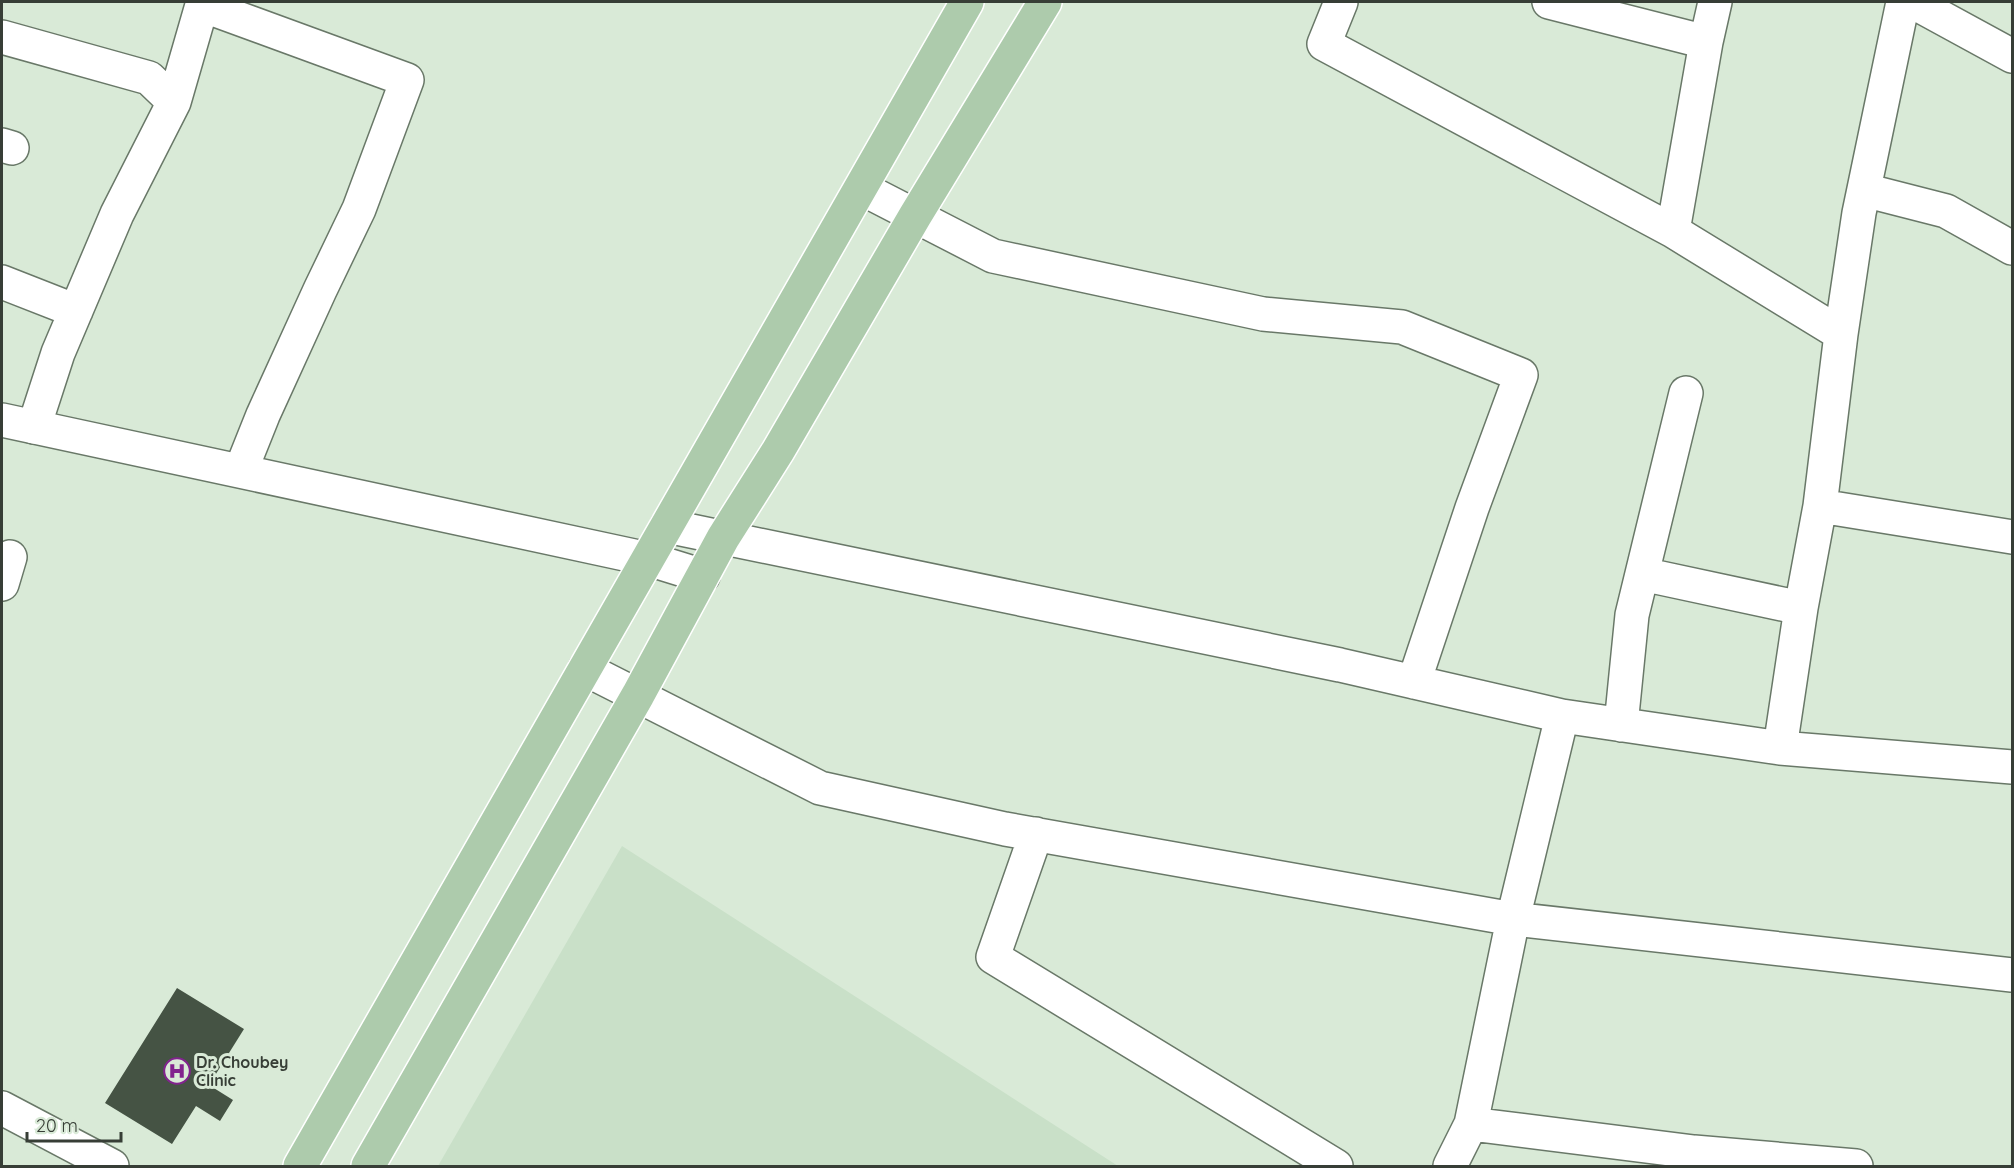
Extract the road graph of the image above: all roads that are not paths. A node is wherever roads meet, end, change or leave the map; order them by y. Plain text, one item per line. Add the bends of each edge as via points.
1 (967, 2) edge
2 (1045, 2) edge
3 (1341, 2) edge
4 (1549, 2) edge
5 (1715, 2) edge
6 (1903, 2) edge
7 (1913, 2) edge
8 (2, 37) edge
9 (1706, 42) junction
10 (2013, 56) edge
11 (174, 102) junction
12 (861, 188) junction
13 (1864, 190) junction
14 (915, 216) junction
15 (1673, 231) junction
16 (2013, 248) edge
17 (2, 282) edge
18 (76, 311) junction
19 (1841, 333) junction
20 (1686, 393) dead end
21 (2, 420) edge
22 (34, 427) junction
23 (241, 470) junction
24 (1820, 506) junction
25 (667, 526) junction
26 (2013, 537) edge
27 (723, 538) junction
28 (648, 559) junction
29 (1642, 574) junction
30 (703, 576) junction
31 (1801, 608) junction
32 (585, 669) junction
33 (1414, 682) junction
34 (638, 695) junction
35 (1562, 717) junction
36 (1621, 725) junction
37 (1780, 748) junction
38 (2013, 767) edge
39 (1036, 834) junction
40 (1513, 919) junction
41 (2013, 975) edge
42 (2, 1108) edge
43 (1471, 1124) junction
44 (1689, 1159) edge
45 (112, 1167) edge
46 (300, 1167) edge
47 (368, 1167) edge
48 (1336, 1167) edge
49 (1450, 1167) edge
50 (1856, 1167) edge

1 - 12 main road
2 - 14 main road
3 - 15 street via 1324,44
4 - 9 street
5 - 9 street
6 - 13 street
7 - 10 street
8 - 11 street via 149,78
9 - 15 street
11 - 18 street via 117,214
11 - 23 street via 202,5 407,80 359,209
12 - 14 street
12 - 25 main road
13 - 16 street via 1946,212
13 - 19 street
14 - 27 main road
14 - 33 street via 993,256 1263,314 1402,327 1521,375
15 - 19 street
17 - 18 street
18 - 22 street
19 - 24 street
20 - 29 street
21 - 22 street
22 - 23 street
23 - 28 street
24 - 26 street
24 - 31 street
25 - 27 street
25 - 28 main road
27 - 30 main road
27 - 33 street
28 - 30 street
28 - 32 main road
29 - 31 street
29 - 36 street via 1632,615
30 - 34 main road
31 - 37 street
32 - 34 street
32 - 46 main road
33 - 35 street
34 - 39 street via 820,788
34 - 47 main road
35 - 36 street
35 - 40 street
36 - 37 street
37 - 38 street
39 - 40 street
39 - 48 street via 993,957
40 - 41 street
40 - 43 street
42 - 45 street
43 - 44 street
43 - 49 street
44 - 50 street

